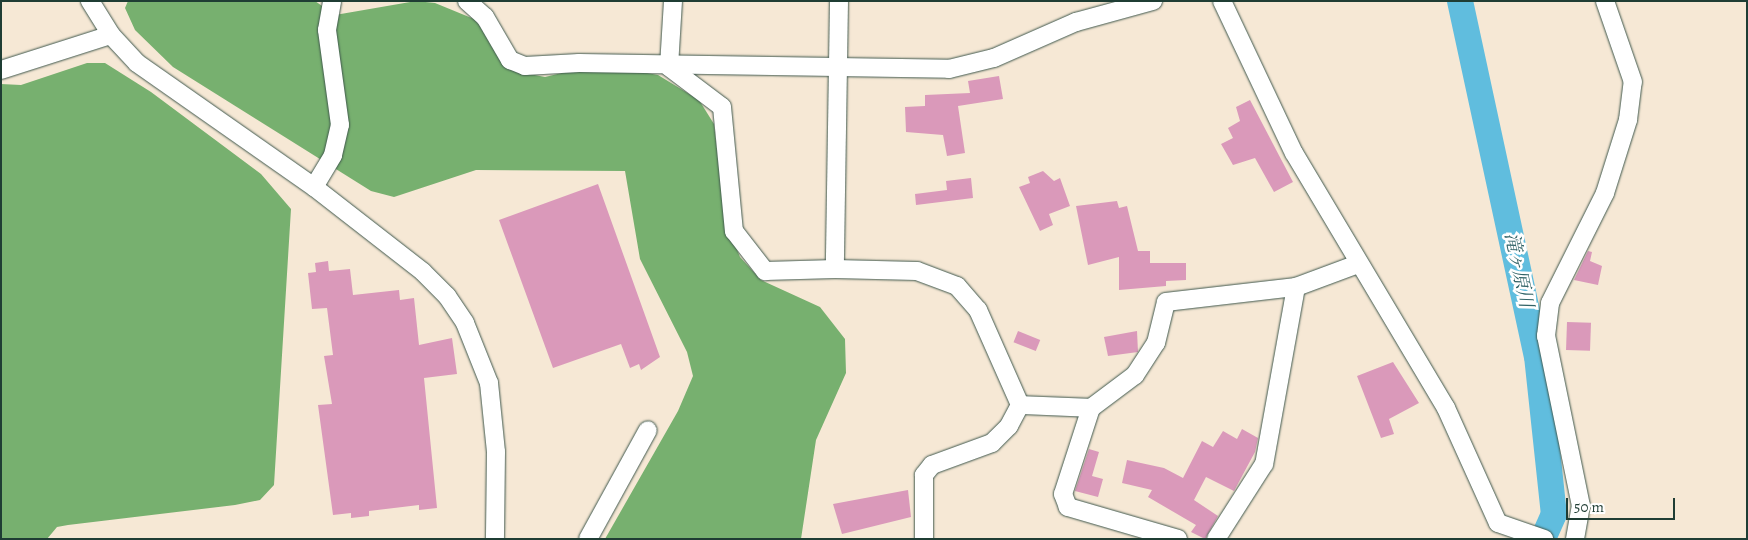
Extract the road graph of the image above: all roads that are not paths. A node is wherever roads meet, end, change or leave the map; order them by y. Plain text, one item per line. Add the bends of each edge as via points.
1 (90, 1) edge
2 (332, 1) edge
3 (467, 1) edge
4 (673, 1) edge
5 (838, 1) edge
6 (1153, 1) edge
7 (1222, 1) edge
8 (1605, 1) edge
9 (111, 35) junction
10 (669, 67) junction
11 (838, 69) junction
12 (1, 70) edge
13 (314, 187) junction
14 (1358, 264) junction
15 (835, 269) junction
16 (1296, 287) junction
17 (1020, 405) junction
18 (1091, 408) junction
19 (648, 430) dead end
20 (1498, 523) junction
21 (1541, 538) edge
22 (495, 539) edge
23 (588, 539) edge
24 (924, 539) edge
25 (1178, 539) edge
26 (1216, 539) edge
27 (1505, 539) edge
28 (1575, 539) edge

1 - 9 street
2 - 13 street via 328,30 340,125 333,155
3 - 10 street via 484,17 510,60 525,66
4 - 10 street
5 - 11 street
6 - 11 street via 1076,22 972,66
7 - 14 street via 1294,153
8 - 28 street via 1633,82 1628,120 1605,193 1550,303 1546,336 1581,506
9 - 12 street
9 - 13 street via 138,63
10 - 11 street
10 - 15 street via 722,107 734,232 766,271
11 - 15 street
13 - 22 street via 423,272 465,323 490,384 495,419
14 - 16 street
14 - 20 street via 1446,408
15 - 17 street via 917,271 957,286 978,310
16 - 18 street via 1166,302 1156,343 1135,375
16 - 26 street via 1264,464
17 - 18 street
17 - 24 street via 1009,426 992,443 932,465 924,476
18 - 25 street via 1063,494 1068,507
19 - 23 street
20 - 21 street
20 - 27 street

